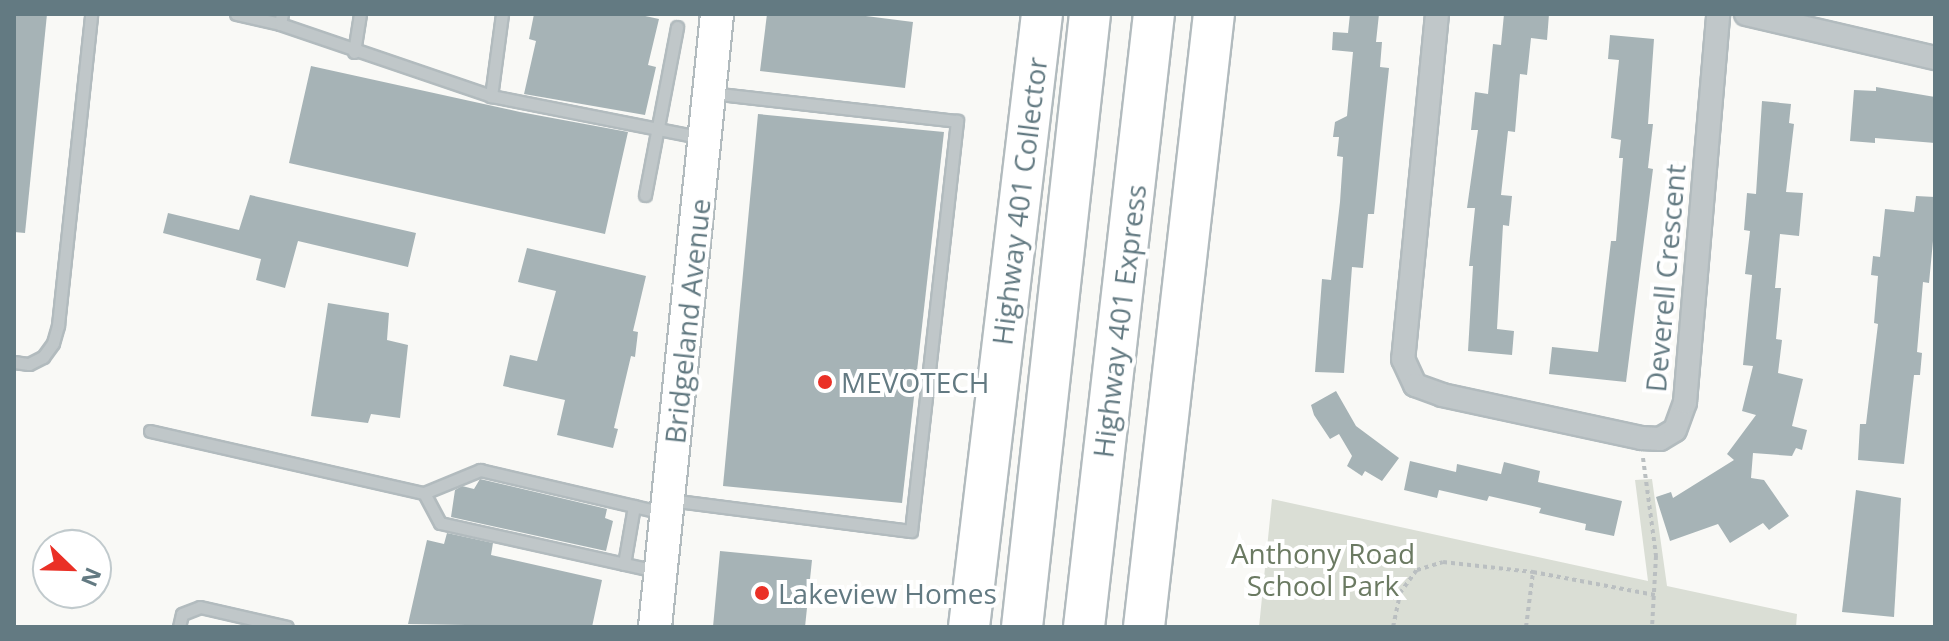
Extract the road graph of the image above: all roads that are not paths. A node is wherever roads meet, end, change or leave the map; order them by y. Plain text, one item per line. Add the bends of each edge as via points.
1 (91, 14) edge
2 (236, 14) edge
3 (360, 14) edge
4 (502, 14) edge
5 (717, 14) edge
6 (1042, 14) edge
7 (1090, 14) edge
8 (1154, 14) edge
9 (1214, 14) edge
10 (1437, 14) edge
11 (1718, 14) edge
12 (1746, 14) edge
13 (281, 19) edge
14 (677, 27) dead end
15 (354, 52) junction
16 (1935, 58) edge
17 (709, 93) junction
18 (491, 96) junction
19 (658, 129) junction
20 (705, 139) junction
21 (645, 195) dead end
22 (14, 362) edge
23 (150, 431) dead end
24 (424, 493) junction
25 (634, 506) junction
26 (668, 507) junction
27 (624, 564) junction
28 (661, 572) junction
29 (179, 627) edge
30 (287, 627) edge
31 (655, 627) edge
32 (969, 627) edge
33 (1022, 627) edge
34 (1084, 627) edge
35 (1144, 627) edge

1 - 22 lane via 58,325 43,357 29,364
2 - 13 lane
3 - 15 lane
4 - 18 lane
5 - 17 street, Bridgeland Avenue
6 - 32 highway, Highway 401 Collector
7 - 33 highway
8 - 34 highway, Highway 401 Express
9 - 35 highway
10 - 11 street, Deverell Crescent via 1403,359 1415,385 1660,439 1675,430 1685,402
12 - 16 street
13 - 15 lane
14 - 19 lane
15 - 18 lane
17 - 20 street, Bridgeland Avenue
17 - 26 lane via 957,121 911,531
18 - 19 lane
19 - 20 lane
19 - 21 lane
20 - 26 street, Bridgeland Avenue
23 - 24 lane
24 - 25 lane via 480,470
24 - 27 lane via 440,523
25 - 26 lane
25 - 27 lane
26 - 28 street, Bridgeland Avenue
27 - 28 lane
28 - 31 street, Bridgeland Avenue
29 - 30 lane via 182,614 200,607

